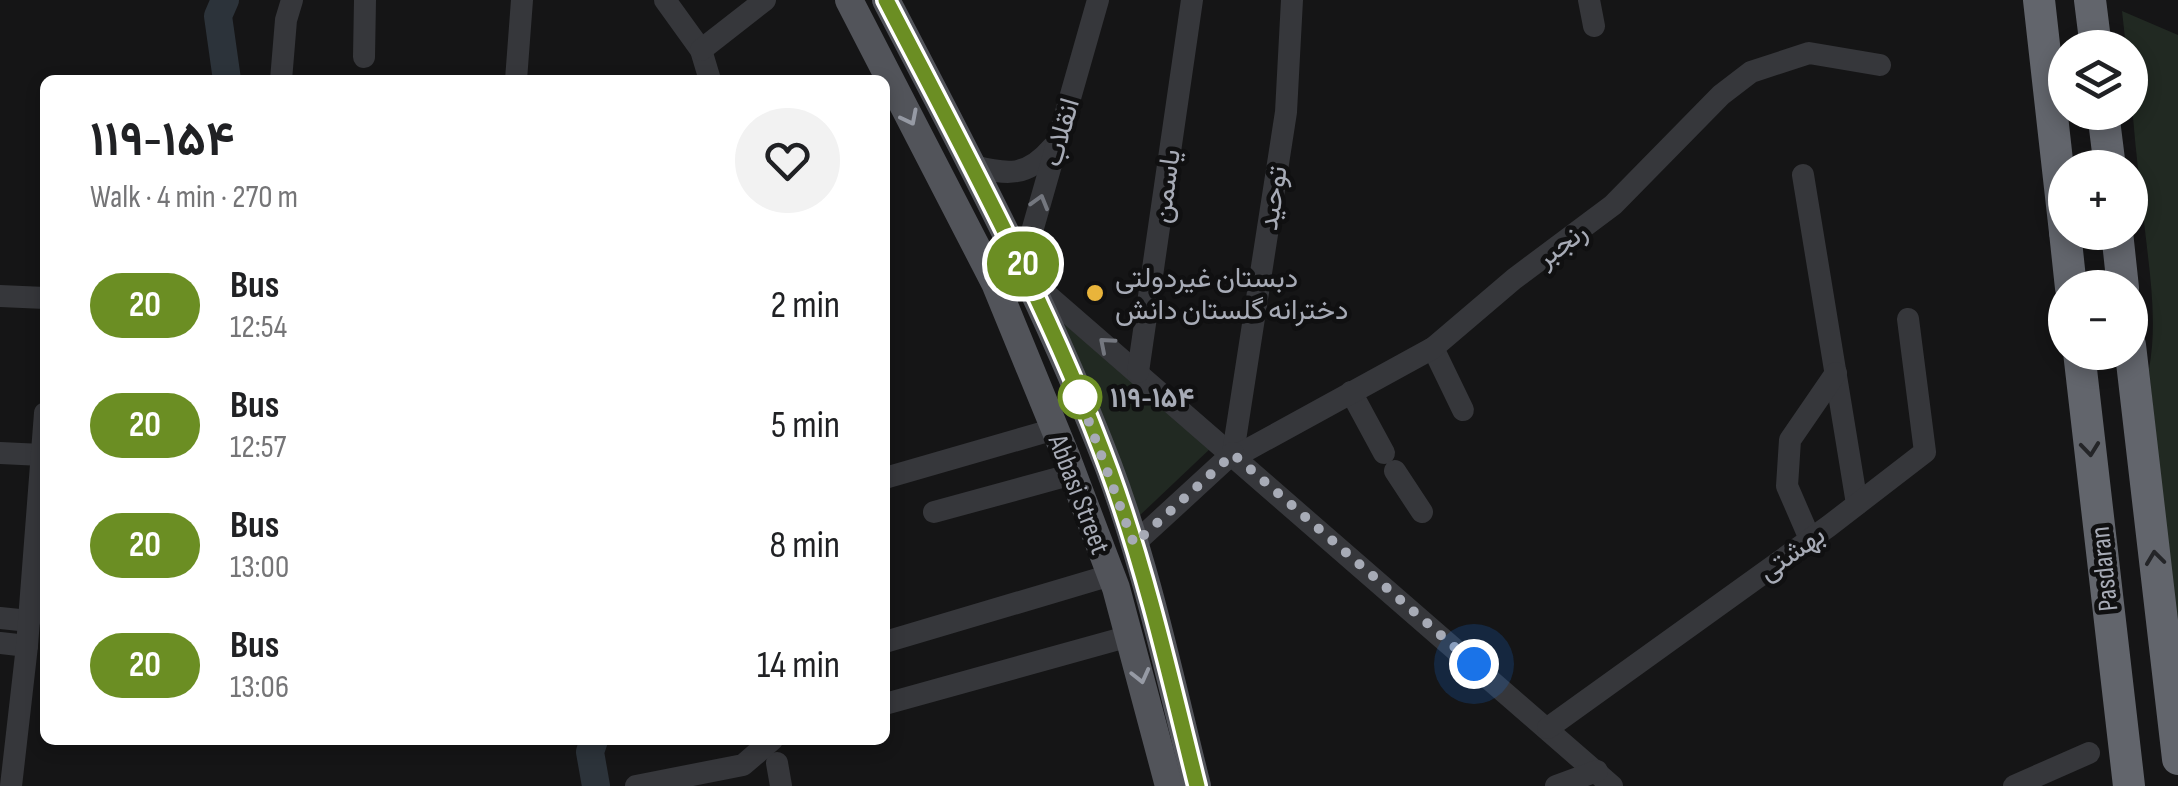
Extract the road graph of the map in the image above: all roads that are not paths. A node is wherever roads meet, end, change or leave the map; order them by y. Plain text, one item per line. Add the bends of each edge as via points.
1 (292, 0) edge
2 (365, 0) edge
3 (522, 0) edge
4 (665, 0) edge
5 (765, 0) edge
6 (849, 0) edge
7 (886, 0) edge
8 (1098, 0) edge
9 (1192, 0) edge
10 (1292, 0) edge
11 (1589, 0) edge
12 (2038, 0) edge
13 (2090, 0) edge
14 (1594, 26) dead end
15 (2094, 30) edge
16 (701, 50) junction
17 (364, 57) dead end
18 (1880, 65) dead end
19 (281, 75) edge
20 (516, 75) edge
21 (708, 75) edge
22 (888, 75) edge
23 (890, 80) edge
24 (1058, 141) junction
25 (2055, 150) edge
26 (972, 166) junction
27 (1803, 175) dead end
28 (1027, 271) junction
29 (0, 296) edge
30 (40, 298) edge
31 (1908, 319) dead end
32 (1432, 348) junction
33 (2081, 370) edge
34 (2133, 370) edge
35 (1138, 372) junction
36 (1836, 373) junction
37 (1350, 392) junction
38 (1463, 410) dead end
39 (1055, 430) junction
40 (0, 453) edge
41 (1234, 455) junction
42 (40, 456) edge
43 (1073, 474) junction
44 (890, 477) edge
45 (40, 481) edge
46 (1858, 504) junction
47 (934, 512) dead end
48 (1422, 512) dead end
49 (1810, 539) junction
50 (1134, 544) junction
51 (1110, 575) junction
52 (0, 618) edge
53 (29, 620) junction
54 (1130, 636) junction
55 (890, 641) edge
56 (0, 643) edge
57 (27, 646) junction
58 (890, 703) edge
59 (1167, 720) junction
60 (1548, 728) junction
61 (2089, 753) dead end
62 (2178, 759) edge
63 (777, 763) edge
64 (1604, 778) edge
65 (1562, 785) edge
66 (12, 786) edge
67 (636, 786) edge
68 (1169, 786) edge
69 (1197, 786) edge
70 (2014, 786) edge
71 (2129, 786) edge

1 - 19 street
2 - 17 street
3 - 20 street
4 - 16 street
5 - 16 street
6 -> 22 main road, Abbasi Street
7 - 26 main road, Abbasi Street
8 - 24 street, انقلاب
9 - 35 street, یاسمن
10 - 41 street, توحید via 1286,112
11 - 14 street
12 - 25 highway
13 - 15 highway
16 - 21 street
18 - 32 street, رنجبر via 1810,53 1751,72 1613,205
23 -> 39 main road, Abbasi Street via 995,284
24 - 26 street via 1036,166 1015,172
28 -> 24 street, انقلاب
26 - 28 main road, Abbasi Street
27 - 36 street
35 -> 28 street
28 - 50 main road, Abbasi Street
29 - 30 street
31 - 46 street, بهشتی via 1924,452
32 - 37 street, رنجبر
32 - 38 street
33 -> 71 highway, Pasdaran
62 -> 34 highway, Pasdaran
35 - 41 street
36 - 46 street
36 - 49 street via 1790,440 1787,486
37 - 41 street, رنجبر
37 - 48 street
39 - 43 main road, Abbasi Street
39 - 44 street
40 - 42 street
41 - 50 street, رنجبر
41 - 60 street
43 - 47 street
43 - 51 main road, Abbasi Street
45 - 53 street
46 - 49 street, بهشتی
49 - 60 street, بهشتی
50 - 59 main road, Abbasi Street
51 - 54 main road, Abbasi Street
51 - 55 street
52 - 53 street
53 - 57 street
54 - 58 street
54 -> 59 main road, Abbasi Street
56 - 57 street
57 - 66 street
59 - 68 main road, Abbasi Street
59 - 69 main road, Abbasi Street
60 - 64 street
61 - 70 street
63 - 67 street
64 - 65 street

